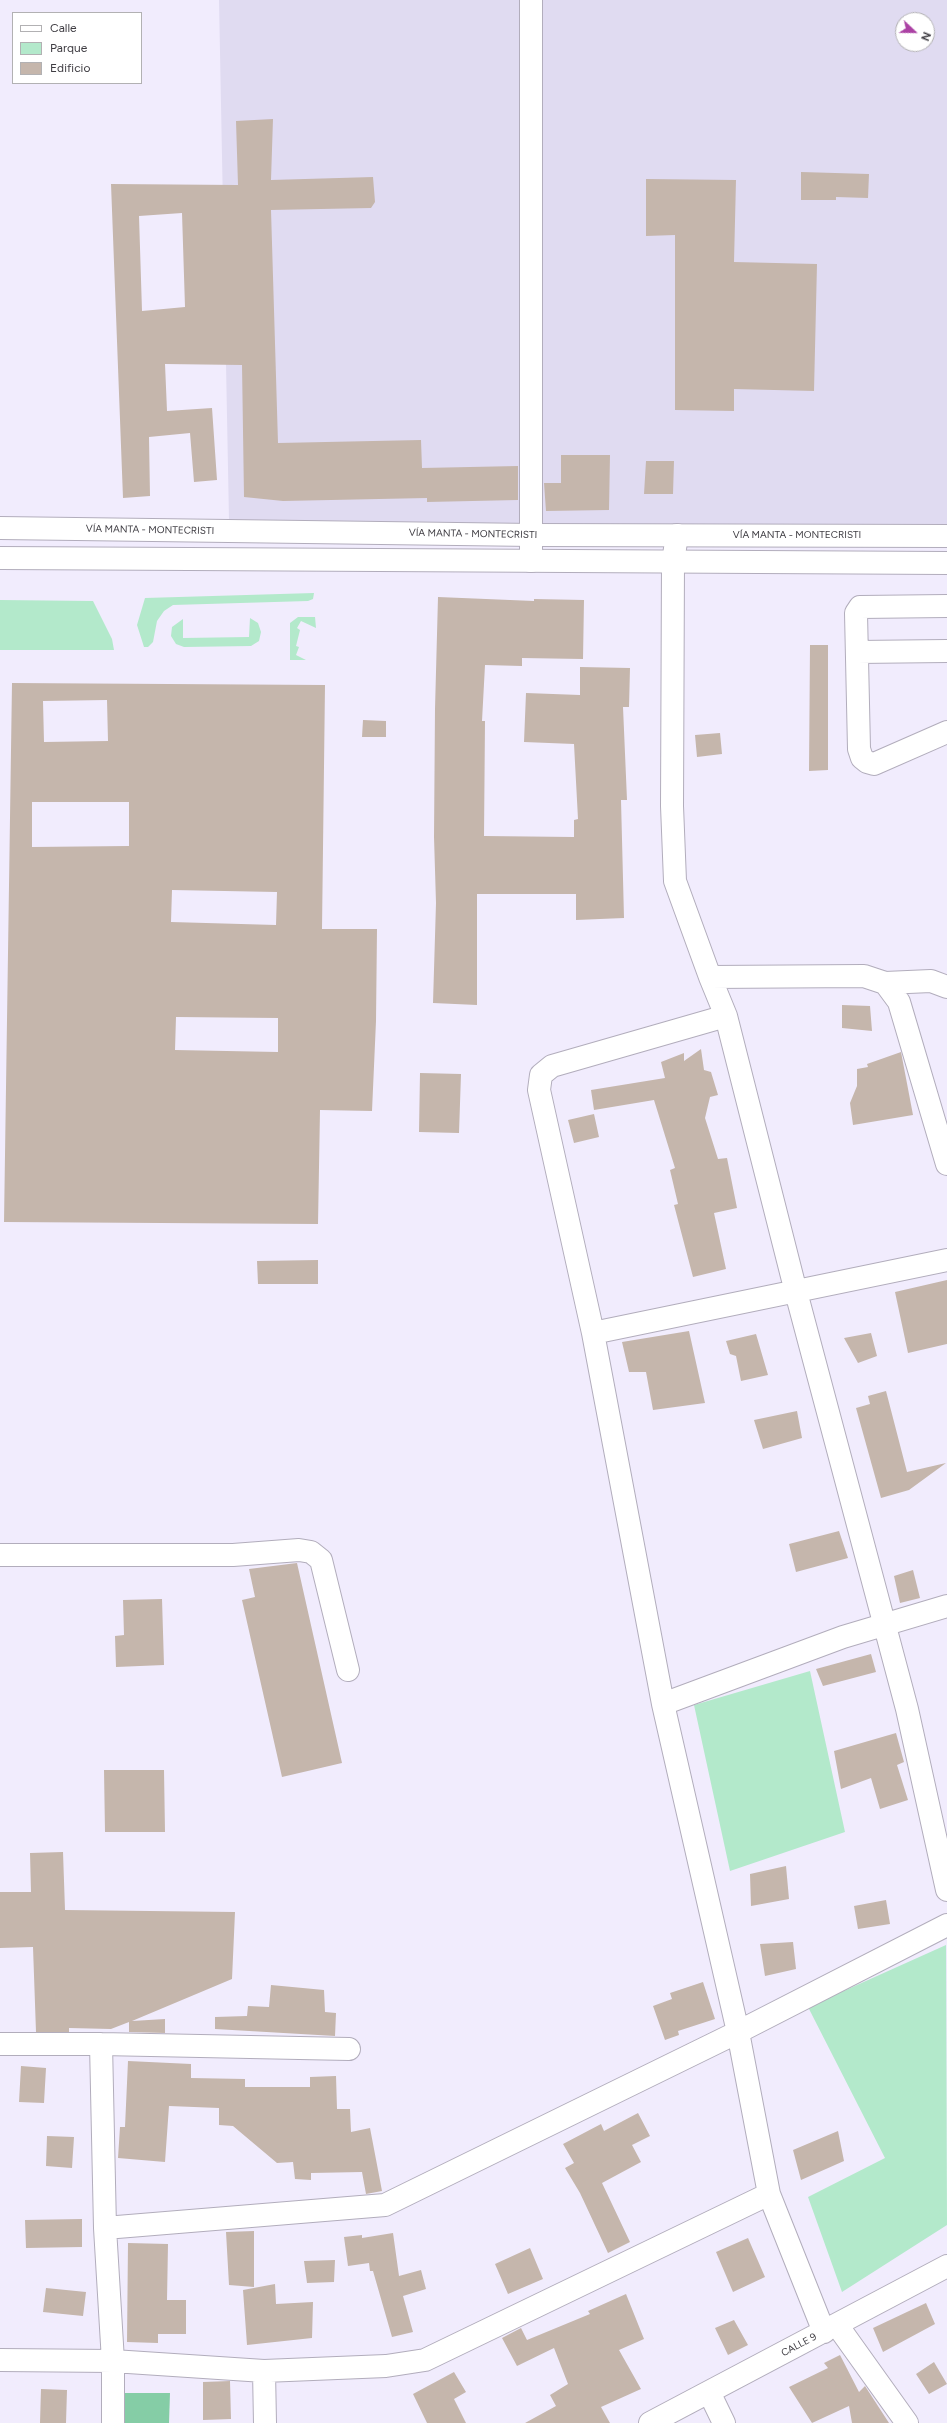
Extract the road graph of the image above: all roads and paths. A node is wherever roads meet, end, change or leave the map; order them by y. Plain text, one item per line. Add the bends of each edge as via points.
1 (531, 0) edge
2 (0, 528) edge
3 (533, 535) junction
4 (677, 535) junction
5 (947, 536) edge
6 (0, 558) edge
7 (531, 561) junction
8 (673, 562) junction
9 (947, 563) edge
10 (947, 606) edge
11 (857, 652) junction
12 (947, 652) edge
13 (947, 732) edge
14 (710, 977) junction
15 (884, 983) junction
16 (947, 987) edge
17 (726, 1016) junction
18 (947, 1164) edge
19 (947, 1260) edge
20 (796, 1292) junction
21 (593, 1332) junction
22 (0, 1555) edge
23 (947, 1606) edge
24 (885, 1625) junction
25 (348, 1670) dead end
26 (663, 1704) junction
27 (947, 1890) edge
28 (947, 1925) edge
29 (738, 2032) junction
30 (0, 2044) edge
31 (101, 2044) junction
32 (349, 2049) dead end
33 (769, 2194) junction
34 (105, 2228) junction
35 (947, 2266) edge
36 (831, 2329) junction
37 (0, 2360) edge
38 (113, 2361) junction
39 (264, 2371) junction
40 (709, 2392) junction
41 (113, 2423) edge
42 (265, 2423) edge
43 (650, 2423) edge
44 (724, 2423) edge
45 (907, 2423) edge

1 - 3 street
2 - 3 street, VÍA MANTA - MONTECRISTI
3 - 4 street, VÍA MANTA - MONTECRISTI
3 - 7 street
4 - 5 street, VÍA MANTA - MONTECRISTI
4 - 8 street
6 - 7 street
7 - 8 street
8 - 9 street
8 - 14 street via 672,806 675,881
10 - 11 street via 860,607 856,613
11 - 12 street
11 - 13 street via 859,749 862,758 874,764
14 - 15 street via 864,976
14 - 17 street
15 - 16 street via 930,981
15 - 18 street via 899,1002
17 - 20 street
17 - 21 street via 552,1066 541,1075 539,1090
19 - 20 street
20 - 21 street
20 - 24 street
21 - 26 street
22 - 25 street via 233,1555 299,1550 311,1552 321,1560
23 - 24 street
24 - 26 street via 843,1637
24 - 27 street via 907,1709
26 - 29 street
28 - 29 street
29 - 33 street
29 - 34 street via 385,2205
30 - 31 street
31 - 32 street
31 - 34 street
33 - 36 street
33 - 39 street via 425,2360 386,2366
34 - 38 street
35 - 36 street, CALLE 9
36 - 40 street, CALLE 9
36 - 45 street
37 - 38 street
38 - 39 street
38 - 41 street
39 - 42 street
40 - 43 street, CALLE 9
40 - 44 street

